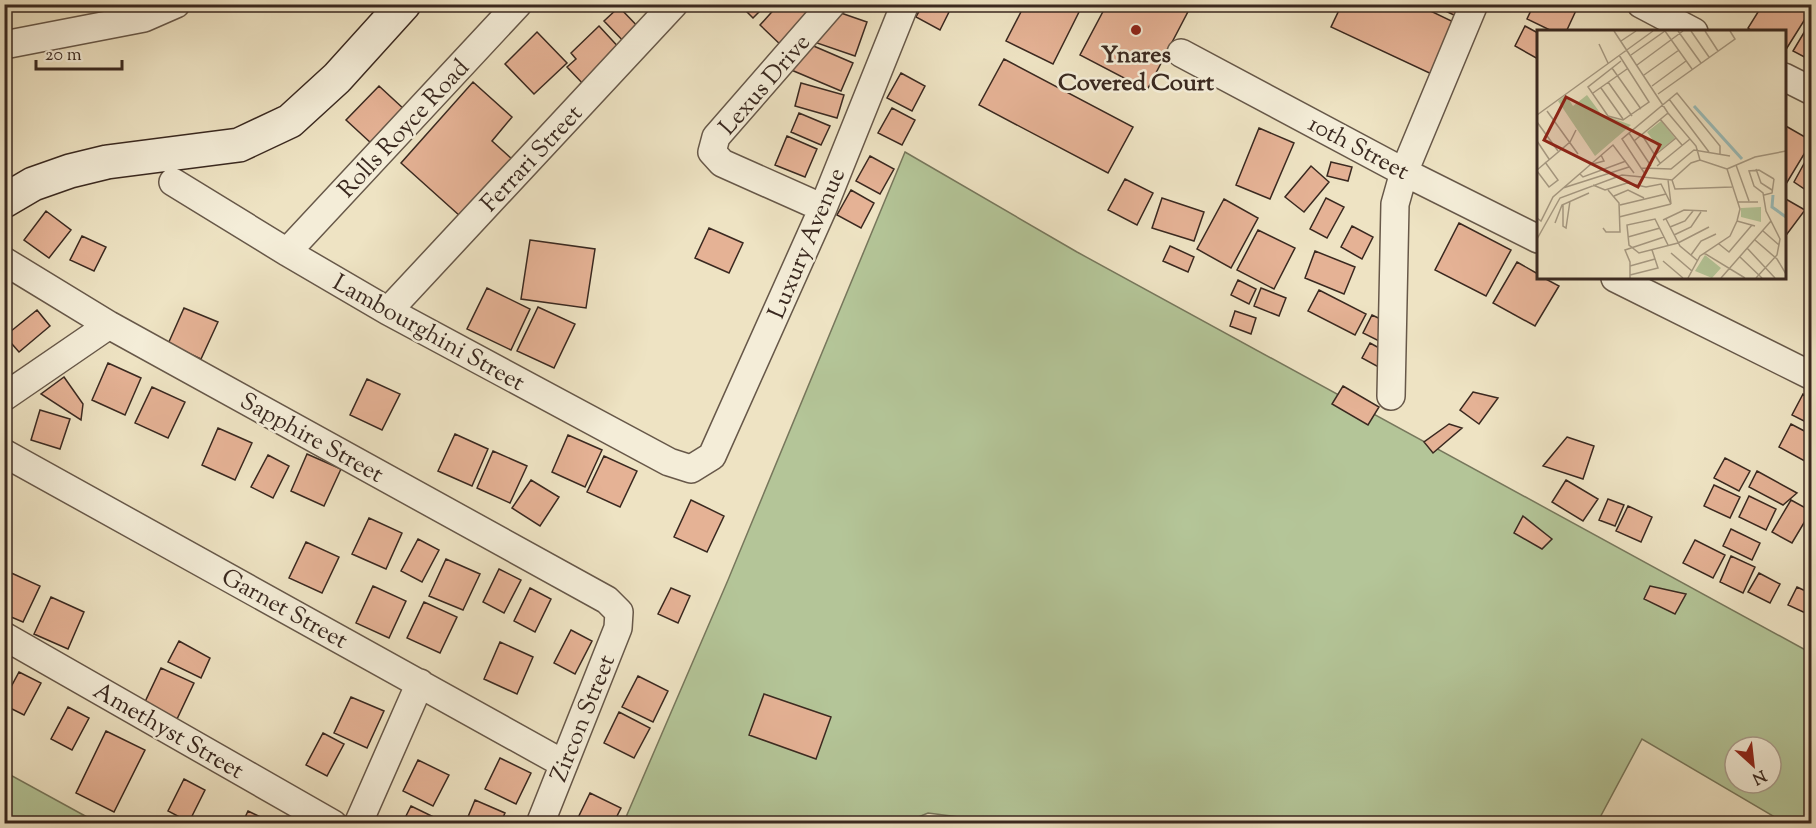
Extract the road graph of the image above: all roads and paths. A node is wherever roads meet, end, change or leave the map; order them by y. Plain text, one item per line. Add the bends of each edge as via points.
1 (176, 4) edge
2 (404, 4) edge
3 (518, 4) edge
4 (674, 4) edge
5 (832, 4) edge
6 (905, 4) edge
7 (1474, 4) edge
8 (1641, 4) edge
9 (1690, 30) edge
10 (4, 45) edge
11 (1181, 53) dead end
12 (1786, 78) edge
13 (1812, 91) edge
14 (1404, 172) junction
15 (173, 182) dead end
16 (4, 201) edge
17 (823, 208) junction
18 (1537, 238) edge
19 (287, 252) junction
20 (4, 261) edge
21 (1617, 279) edge
22 (388, 311) junction
23 (109, 325) junction
24 (1812, 376) edge
25 (1391, 396) dead end
26 (4, 398) edge
27 (4, 453) edge
28 (691, 469) joint
29 (619, 612) joint
30 (4, 636) edge
31 (420, 683) junction
32 (564, 764) junction
33 (333, 824) edge
34 (358, 824) edge
35 (540, 824) edge

1 - 10 street via 144,18
2 - 16 street via 337,78 290,121 240,145 108,162 70,171 33,184
3 - 19 street, Rolls Royce Road
4 - 22 street, Ferrari Street
5 - 17 street, Lexus Drive via 716,137 712,152 722,163
6 - 17 street, Luxury Avenue
7 - 14 street
8 - 9 street
11 - 14 street, 10th Street
12 - 13 street
14 - 18 street, 10th Street
14 - 25 street via 1395,204
15 - 19 street, Lambourghini Street
17 - 28 street, Luxury Avenue via 712,456
19 - 22 street, Lambourghini Street
20 - 23 street, Sapphire Street
21 - 24 street
22 - 28 street, Lambourghini Street via 669,462
23 - 26 street
23 - 29 street, Sapphire Street via 606,600
27 - 31 street, Garnet Street
29 - 32 street, Zircon Street via 618,628
30 - 33 street, Amethyst Street
31 - 32 street, Garnet Street
31 - 34 street
32 - 35 street, Zircon Street

